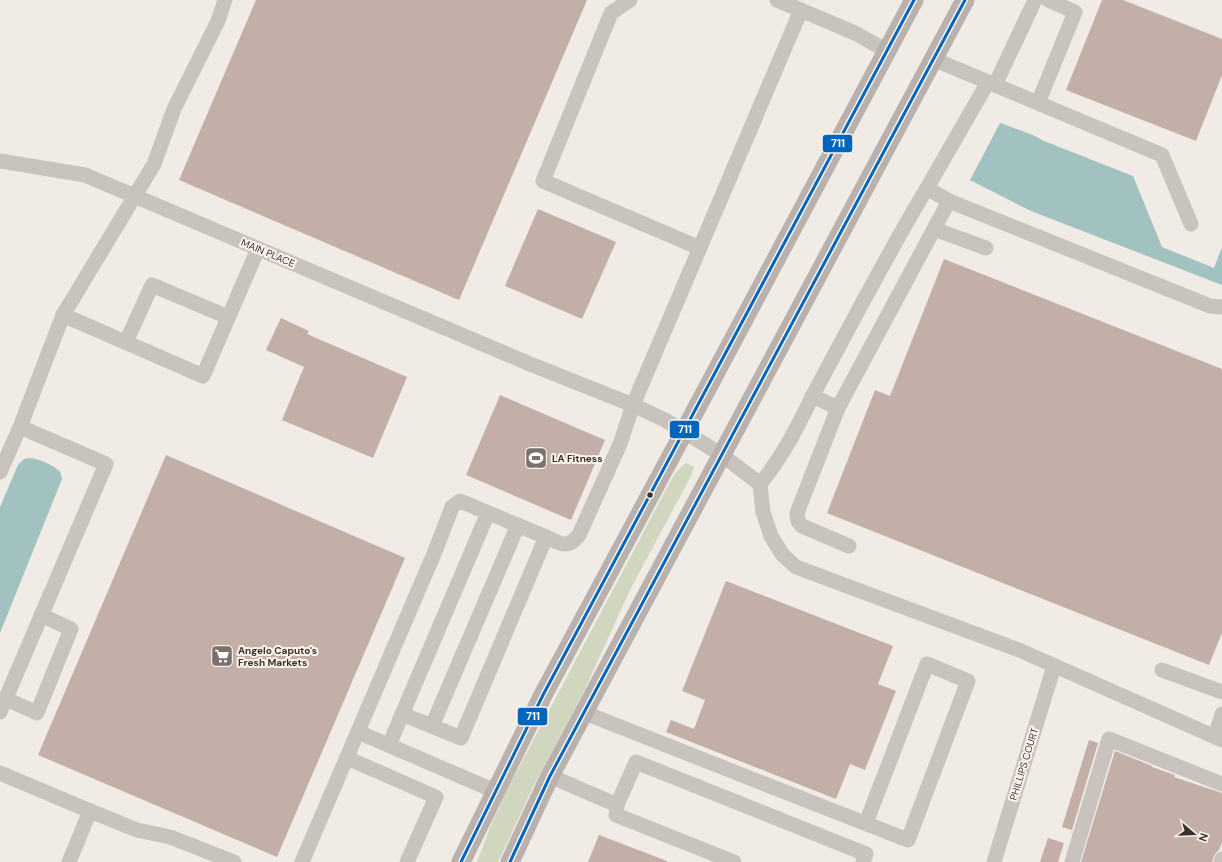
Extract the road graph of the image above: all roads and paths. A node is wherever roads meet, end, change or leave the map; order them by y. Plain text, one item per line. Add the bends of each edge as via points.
1 (225, 0) edge
2 (630, 0) edge
3 (777, 0) edge
4 (914, 0) edge
5 (964, 0) edge
6 (1035, 0) edge
7 (1048, 0) edge
8 (801, 10) junction
9 (887, 51) junction
10 (933, 59) junction
11 (991, 84) junction
12 (1038, 103) junction
13 (0, 161) edge
14 (927, 188) junction
15 (134, 195) junction
16 (950, 201) junction
17 (1191, 224) dead end
18 (934, 229) junction
19 (700, 248) junction
20 (986, 248) dead end
21 (258, 249) junction
22 (1222, 307) edge
23 (63, 315) junction
24 (228, 318) junction
25 (126, 342) junction
26 (812, 396) junction
27 (632, 406) junction
28 (838, 408) junction
29 (20, 427) junction
30 (684, 432) junction
31 (722, 455) junction
32 (0, 472) edge
33 (760, 484) junction
34 (488, 513) junction
35 (518, 525) junction
36 (546, 537) junction
37 (849, 546) dead end
38 (41, 615) junction
39 (1054, 666) junction
40 (1162, 670) dead end
41 (1222, 692) edge
42 (3, 706) edge
43 (585, 713) junction
44 (402, 714) junction
45 (1222, 714) edge
46 (432, 726) junction
47 (358, 732) junction
48 (1219, 739) edge
49 (389, 745) junction
50 (347, 758) junction
51 (0, 773) edge
52 (550, 776) junction
53 (1222, 784) edge
54 (495, 791) junction
55 (617, 805) junction
56 (90, 811) junction
57 (866, 823) junction
58 (68, 862) edge
59 (234, 862) edge
60 (302, 862) edge
61 (407, 862) edge
62 (461, 862) edge
63 (510, 862) edge
64 (734, 862) edge
65 (863, 862) edge
66 (994, 862) edge
67 (1072, 862) edge

1 - 15 street via 218,21 174,109 154,164
2 - 19 street via 611,13 543,181
3 - 8 street
4 - 9 main road
5 - 10 main road
6 - 11 street
7 - 12 street via 1075,12
8 - 9 street via 855,33
8 - 19 street
9 - 30 main road
10 - 11 street
10 - 31 main road
11 - 12 street
11 - 14 street
12 - 17 street via 1162,155
13 - 15 street, MAIN PLACE via 85,175
14 - 16 street
14 - 26 street via 902,228
15 - 21 street, MAIN PLACE
15 - 23 street
16 - 18 street
16 - 22 street via 1210,306
18 - 20 street
18 - 28 street
19 - 27 street
21 - 24 street
21 - 27 street, MAIN PLACE
23 - 25 street
23 - 29 street
24 - 25 street via 152,285
24 - 25 street via 203,376
26 - 28 street
26 - 33 street via 787,447
27 - 30 street, MAIN PLACE via 665,420
27 - 36 street via 620,444 579,535 574,542 566,545
28 - 37 street via 797,513 802,526
29 - 32 street
29 - 38 street via 106,464
30 - 31 street, MAIN PLACE
30 - 54 main road via 542,695
31 - 33 street, MAIN PLACE
31 - 43 main road
33 - 39 street via 763,512 771,536 782,554 796,567 1019,650
34 - 35 street
34 - 44 street
34 - 47 street via 460,501 452,508
35 - 36 street
35 - 46 street
36 - 46 street via 462,738
38 - 42 street
38 - 42 street via 71,629 37,713
39 - 48 street
39 - 66 street, PHILLIPS COURT
40 - 41 street
43 - 52 main road
43 - 57 street
44 - 46 street
44 - 49 street
45 - 48 street
47 - 49 street
47 - 50 street
49 - 54 street
50 - 60 street
50 - 61 street via 436,797
51 - 56 street
52 - 55 street
52 - 63 main road
53 - 67 street via 1109,739
54 - 62 main road
55 - 64 street via 616,815
55 - 65 street via 636,762 866,854
56 - 58 street
56 - 59 street via 137,830 170,837
57 - 57 street via 908,840 968,681 926,664

